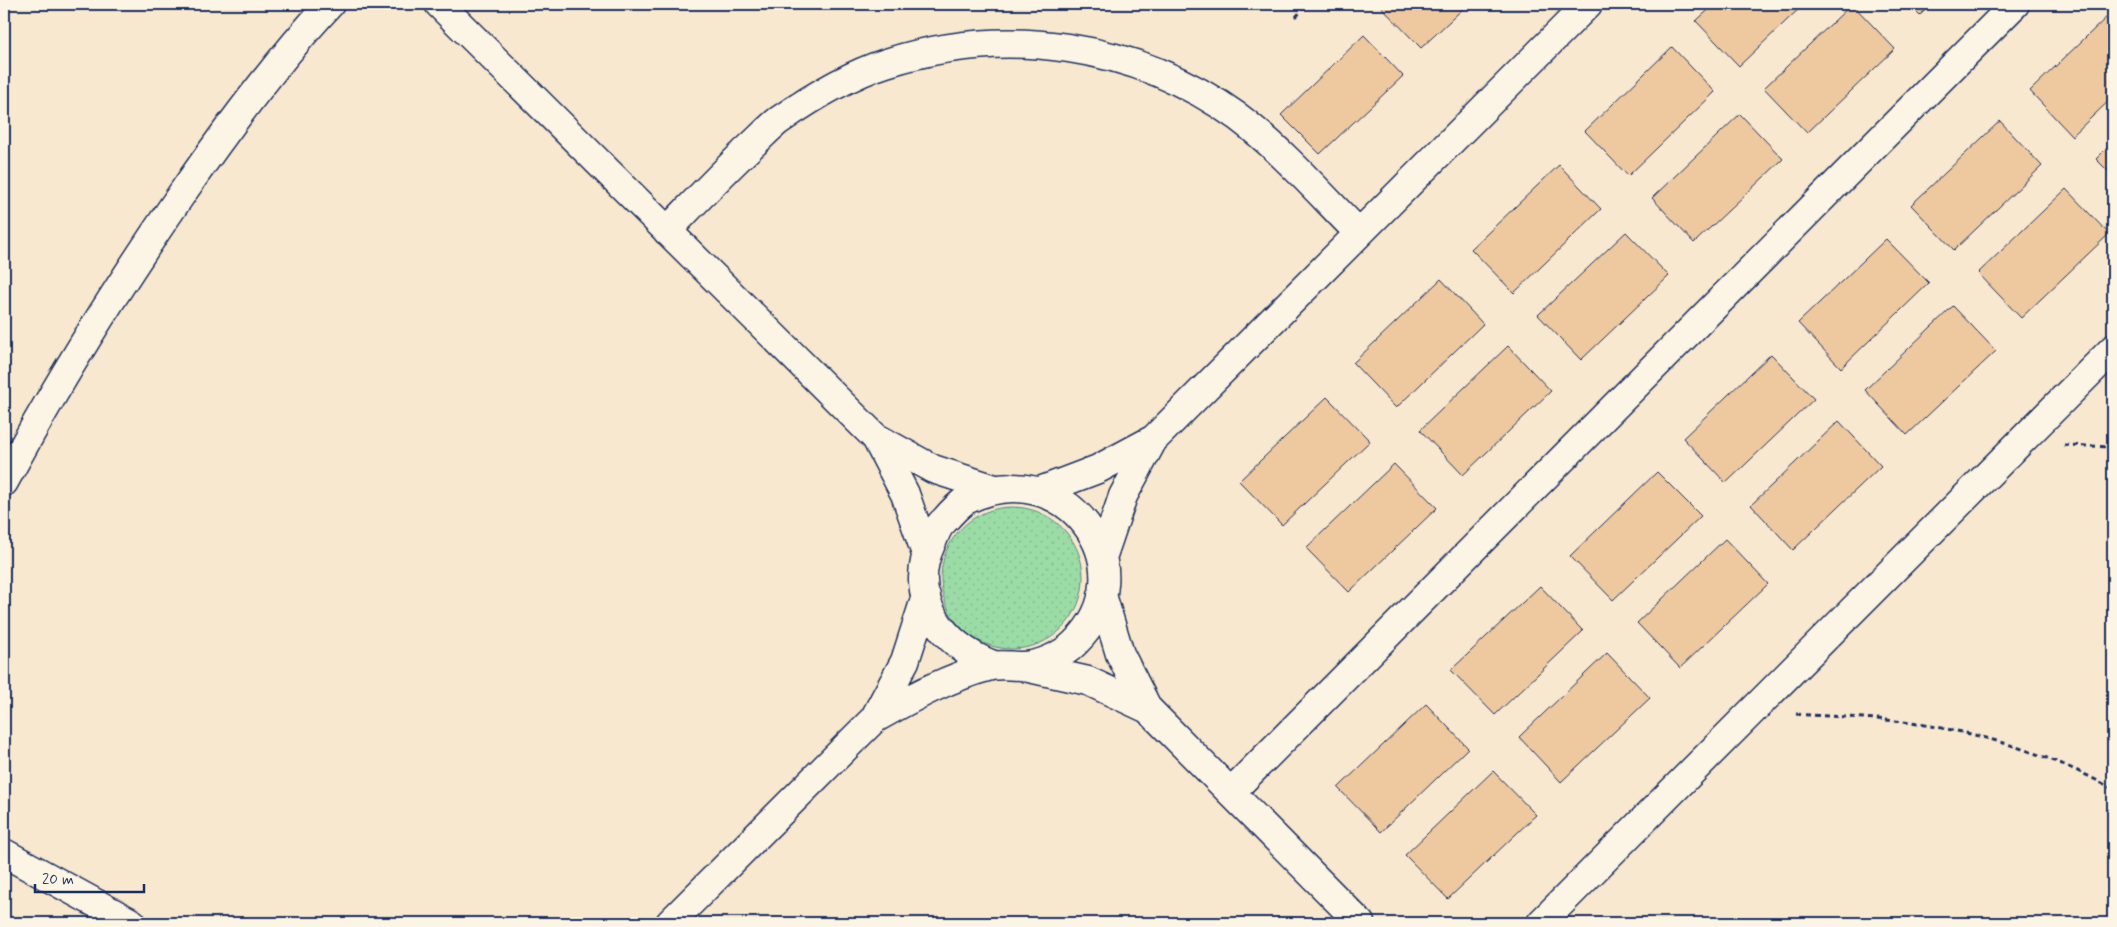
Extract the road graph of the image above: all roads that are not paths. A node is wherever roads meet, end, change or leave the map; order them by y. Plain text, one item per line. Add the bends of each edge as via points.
1 (330, 4) edge
2 (440, 4) edge
3 (1588, 4) edge
4 (2015, 4) edge
5 (668, 231) junction
6 (1359, 234) junction
7 (2113, 349) edge
8 (875, 437) junction
9 (1154, 440) junction
10 (4, 482) edge
11 (995, 489) junction
12 (1040, 491) junction
13 (926, 554) junction
14 (1102, 558) junction
15 (1102, 594) junction
16 (926, 596) junction
17 (993, 665) junction
18 (1023, 666) junction
19 (1148, 709) junction
20 (874, 719) junction
21 (1231, 792) junction
22 (4, 853) edge
23 (132, 923) edge
24 (670, 923) edge
25 (1360, 923) edge
26 (1542, 923) edge

1 - 10 street via 260,85 122,279 46,403
2 - 5 street
3 - 6 street
4 - 21 street
5 - 6 street via 731,164 776,123 828,89 885,63 944,48 1006,42 1068,47 1128,61 1185,85 1238,117 1285,158
5 - 8 street
6 - 9 street
7 - 26 street
8 - 11 street via 933,469
8 - 13 street via 905,494
9 - 12 street via 1098,469
9 - 14 street via 1123,496
11 - 12 street via 1018,487
11 - 13 street via 964,501 940,524
12 - 14 street via 1062,501 1080,516
13 - 16 street
14 - 15 street
15 - 18 street via 1092,621 1075,644 1050,659
15 - 19 street via 1120,654
16 - 17 street via 935,621 952,642 974,658
16 - 20 street via 905,660
17 - 18 street
17 - 20 street via 932,688
18 - 19 street via 1088,682
19 - 21 street
20 - 24 street
21 - 25 street
22 - 23 street

